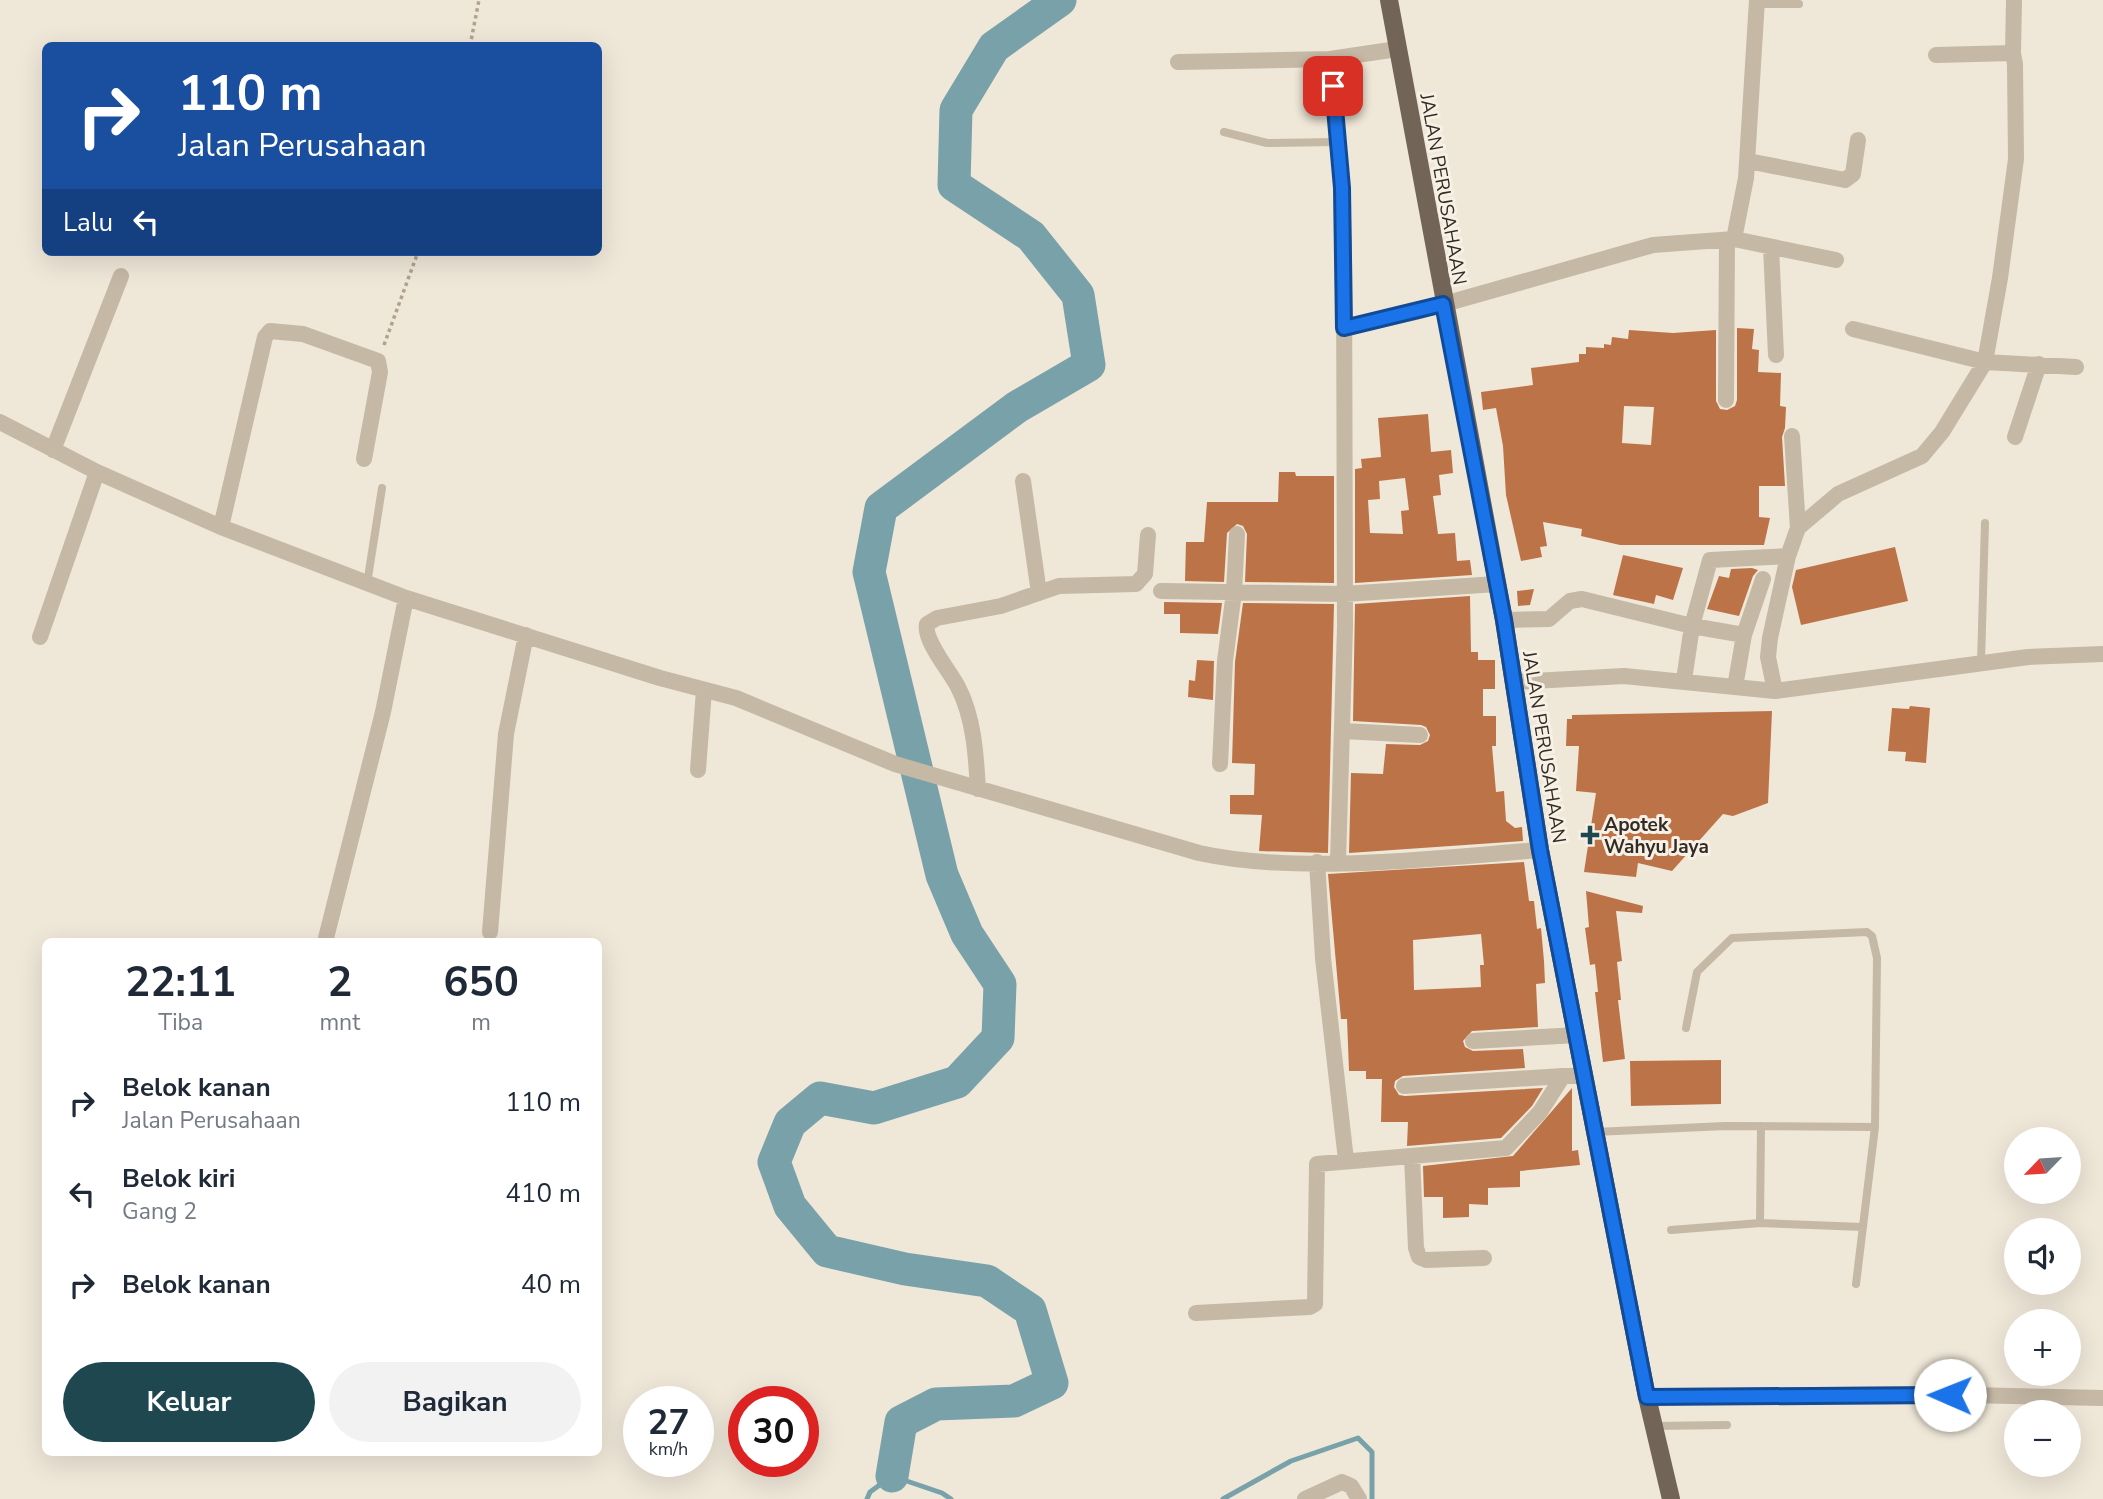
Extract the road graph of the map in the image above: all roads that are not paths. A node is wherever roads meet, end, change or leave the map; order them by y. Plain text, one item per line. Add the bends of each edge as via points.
1 (1389, 0) edge
2 (2014, 0) edge
3 (1757, 2) edge
4 (1799, 4) dead end
5 (1397, 49) junction
6 (2013, 53) junction
7 (1936, 55) dead end
8 (1330, 59) junction
9 (1178, 62) dead end
10 (1224, 132) dead end
11 (1858, 139) dead end
12 (1339, 142) junction
13 (1748, 161) junction
14 (1730, 239) junction
15 (1771, 247) junction
16 (1836, 260) dead end
17 (121, 276) dead end
18 (1443, 304) junction
19 (1344, 328) junction
20 (1853, 329) dead end
21 (1776, 355) dead end
22 (1985, 362) junction
23 (2039, 364) junction
24 (2076, 367) dead end
25 (1726, 400) dead end
26 (0, 422) edge
27 (1792, 436) dead end
28 (2015, 438) dead end
29 (54, 450) junction
30 (364, 459) dead end
31 (97, 472) junction
32 (1023, 481) dead end
33 (382, 488) dead end
34 (1985, 523) dead end
35 (221, 527) junction
36 (1798, 528) junction
37 (1237, 534) dead end
38 (1148, 535) dead end
39 (1788, 556) junction
40 (1763, 579) dead end
41 (367, 584) junction
42 (1497, 584) junction
43 (1161, 591) dead end
44 (1234, 592) junction
45 (1039, 593) junction
46 (1344, 594) junction
47 (406, 598) junction
48 (1504, 620) junction
49 (1692, 626) junction
50 (526, 635) junction
51 (1744, 635) junction
52 (40, 637) dead end
53 (2103, 654) edge
54 (1981, 662) junction
55 (1684, 680) junction
56 (1513, 682) junction
57 (1735, 687) junction
58 (704, 690) junction
59 (1775, 691) junction
60 (1343, 731) junction
61 (1420, 735) dead end
62 (1220, 764) dead end
63 (698, 770) dead end
64 (978, 789) junction
65 (1540, 850) junction
66 (1338, 861) junction
67 (1317, 862) junction
68 (490, 933) dead end
69 (326, 938) edge
70 (1686, 1028) dead end
71 (1577, 1035) junction
72 (1473, 1041) dead end
73 (1563, 1076) junction
74 (1584, 1076) junction
75 (1404, 1086) dead end
76 (1761, 1126) junction
77 (1875, 1127) junction
78 (1595, 1132) junction
79 (1412, 1156) junction
80 (1346, 1160) junction
81 (1760, 1223) junction
82 (1863, 1227) junction
83 (1671, 1230) dead end
84 (1484, 1258) dead end
85 (1856, 1284) dead end
86 (1196, 1313) dead end
87 (1647, 1397) junction
88 (2103, 1398) edge
89 (1727, 1425) dead end
90 (1653, 1426) junction
91 (1305, 1499) edge
92 (1359, 1499) edge
93 (1671, 1499) edge

1 - 5 main road, JALAN PERUSAHAAN
2 - 6 street
3 - 4 lane
3 - 13 street
5 - 8 street
5 - 18 main road, JALAN PERUSAHAAN
6 - 7 street
6 - 22 street via 2018,99 2016,159
8 - 9 street
8 - 12 street
10 - 12 lane via 1267,143
11 - 13 street via 1853,174 1844,180
12 - 19 street
13 - 14 street via 1744,203
14 - 15 street
14 - 18 street via 1653,245
14 - 25 street
15 - 16 street
15 - 21 street
17 - 29 street
18 - 19 street
18 - 42 main road, JALAN PERUSAHAAN
19 - 46 street
20 - 22 street
22 - 23 street
22 - 36 street via 1922,456 1838,494
23 - 24 street
23 - 28 street
26 - 29 street
27 - 36 street
29 - 31 street
30 - 35 street via 380,372 378,361 303,334 278,329 267,332
31 - 35 street
31 - 52 street
32 - 45 street
33 - 41 lane
34 - 54 lane
35 - 41 street
36 - 39 street
37 - 44 street
38 - 45 street via 1145,574 1136,584 1065,585
39 - 49 street via 1710,560
39 - 59 street via 1768,648
40 - 51 street
41 - 47 street
42 - 46 street
42 - 48 main road, JALAN PERUSAHAAN
43 - 44 street
44 - 46 street
44 - 62 street
45 - 64 street via 927,624 927,634 968,713
46 - 60 street
47 - 50 street
47 - 69 street via 383,712
48 - 49 street via 1549,619 1570,601 1583,599
48 - 56 main road, JALAN PERUSAHAAN
49 - 51 street
49 - 55 street
50 - 58 street
50 - 68 street via 506,734
51 - 57 street
53 - 54 street
54 - 59 street
55 - 56 street via 1624,677
55 - 57 street
56 - 65 main road, JALAN PERUSAHAAN
57 - 59 street
58 - 63 street
58 - 64 street via 768,711 895,764
60 - 61 street
60 - 66 street
64 - 67 street via 1208,855
65 - 66 street
65 - 71 main road, JALAN PERUSAHAAN
66 - 67 street
67 - 80 street
70 - 77 lane via 1698,972 1732,938 1869,933 1877,958
71 - 72 street
71 - 74 main road, JALAN PERUSAHAAN
73 - 74 street
73 - 75 street
73 - 79 street via 1510,1147
74 - 78 main road, JALAN PERUSAHAAN
76 - 77 lane
76 - 78 lane
76 - 81 lane
77 - 82 lane
78 - 87 main road, JALAN PERUSAHAAN
79 - 80 street
79 - 84 street via 1419,1257
80 - 86 street via 1317,1165 1315,1304
81 - 82 lane
81 - 83 lane
82 - 85 lane
87 - 88 street via 1926,1394
87 - 90 main road, JALAN PERUSAHAAN
89 - 90 lane
90 - 93 main road, JALAN PERUSAHAAN
91 - 92 street via 1342,1482 1351,1486

